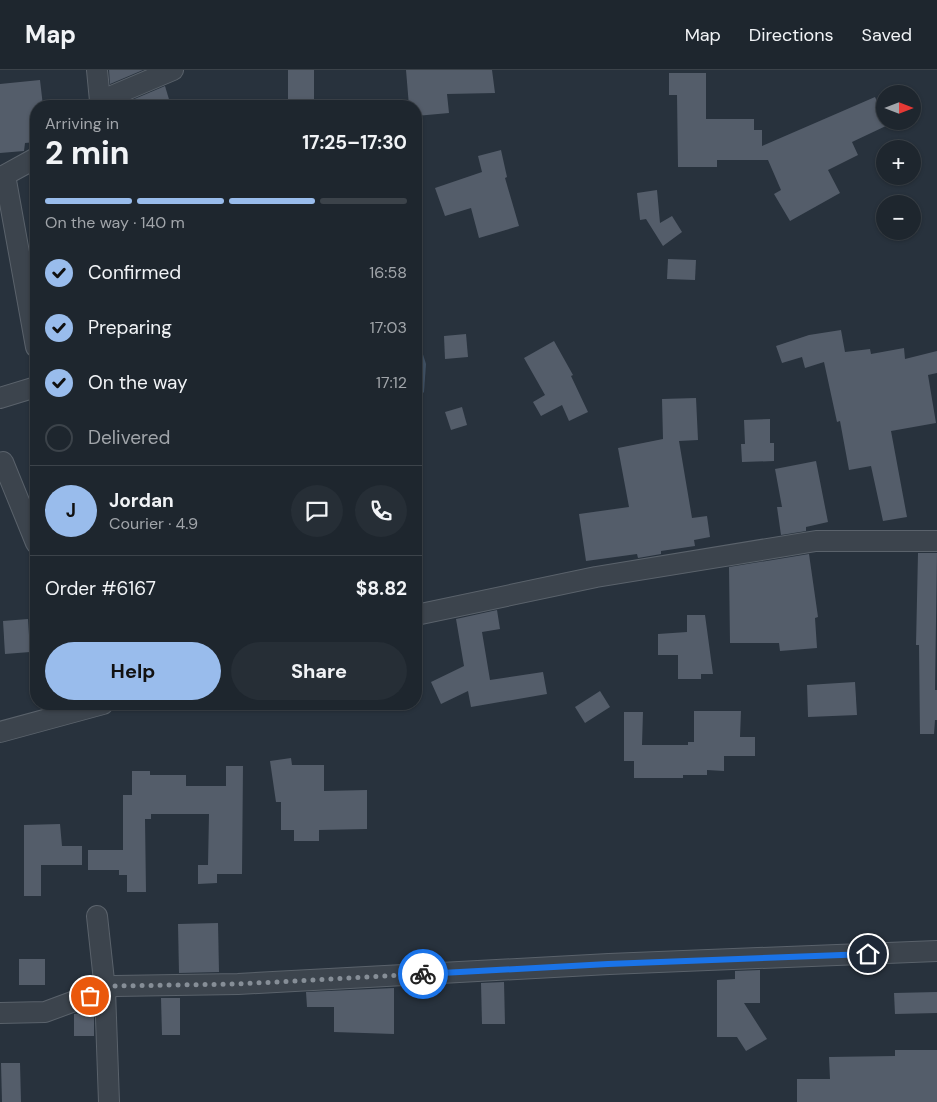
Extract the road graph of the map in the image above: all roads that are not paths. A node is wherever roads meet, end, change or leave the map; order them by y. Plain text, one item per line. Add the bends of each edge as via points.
1 (97, 70) edge
2 (173, 70) edge
3 (97, 100) edge
4 (106, 100) edge
5 (30, 161) edge
6 (30, 315) edge
7 (30, 389) edge
8 (0, 398) edge
9 (0, 463) edge
10 (30, 528) edge
11 (937, 541) edge
12 (422, 614) edge
13 (52, 711) edge
14 (0, 732) edge
15 (96, 916) dead end
16 (937, 951) edge
17 (105, 990) junction
18 (0, 1013) edge
19 (109, 1102) edge

1 - 3 street
2 - 4 street
5 - 6 street via 5,175
7 - 8 street
9 - 10 street via 3,462
11 - 12 street via 816,541 596,577
13 - 14 street
15 - 17 street
16 - 17 street via 608,964 238,984 115,986
17 - 18 street via 45,1012
17 - 19 street

